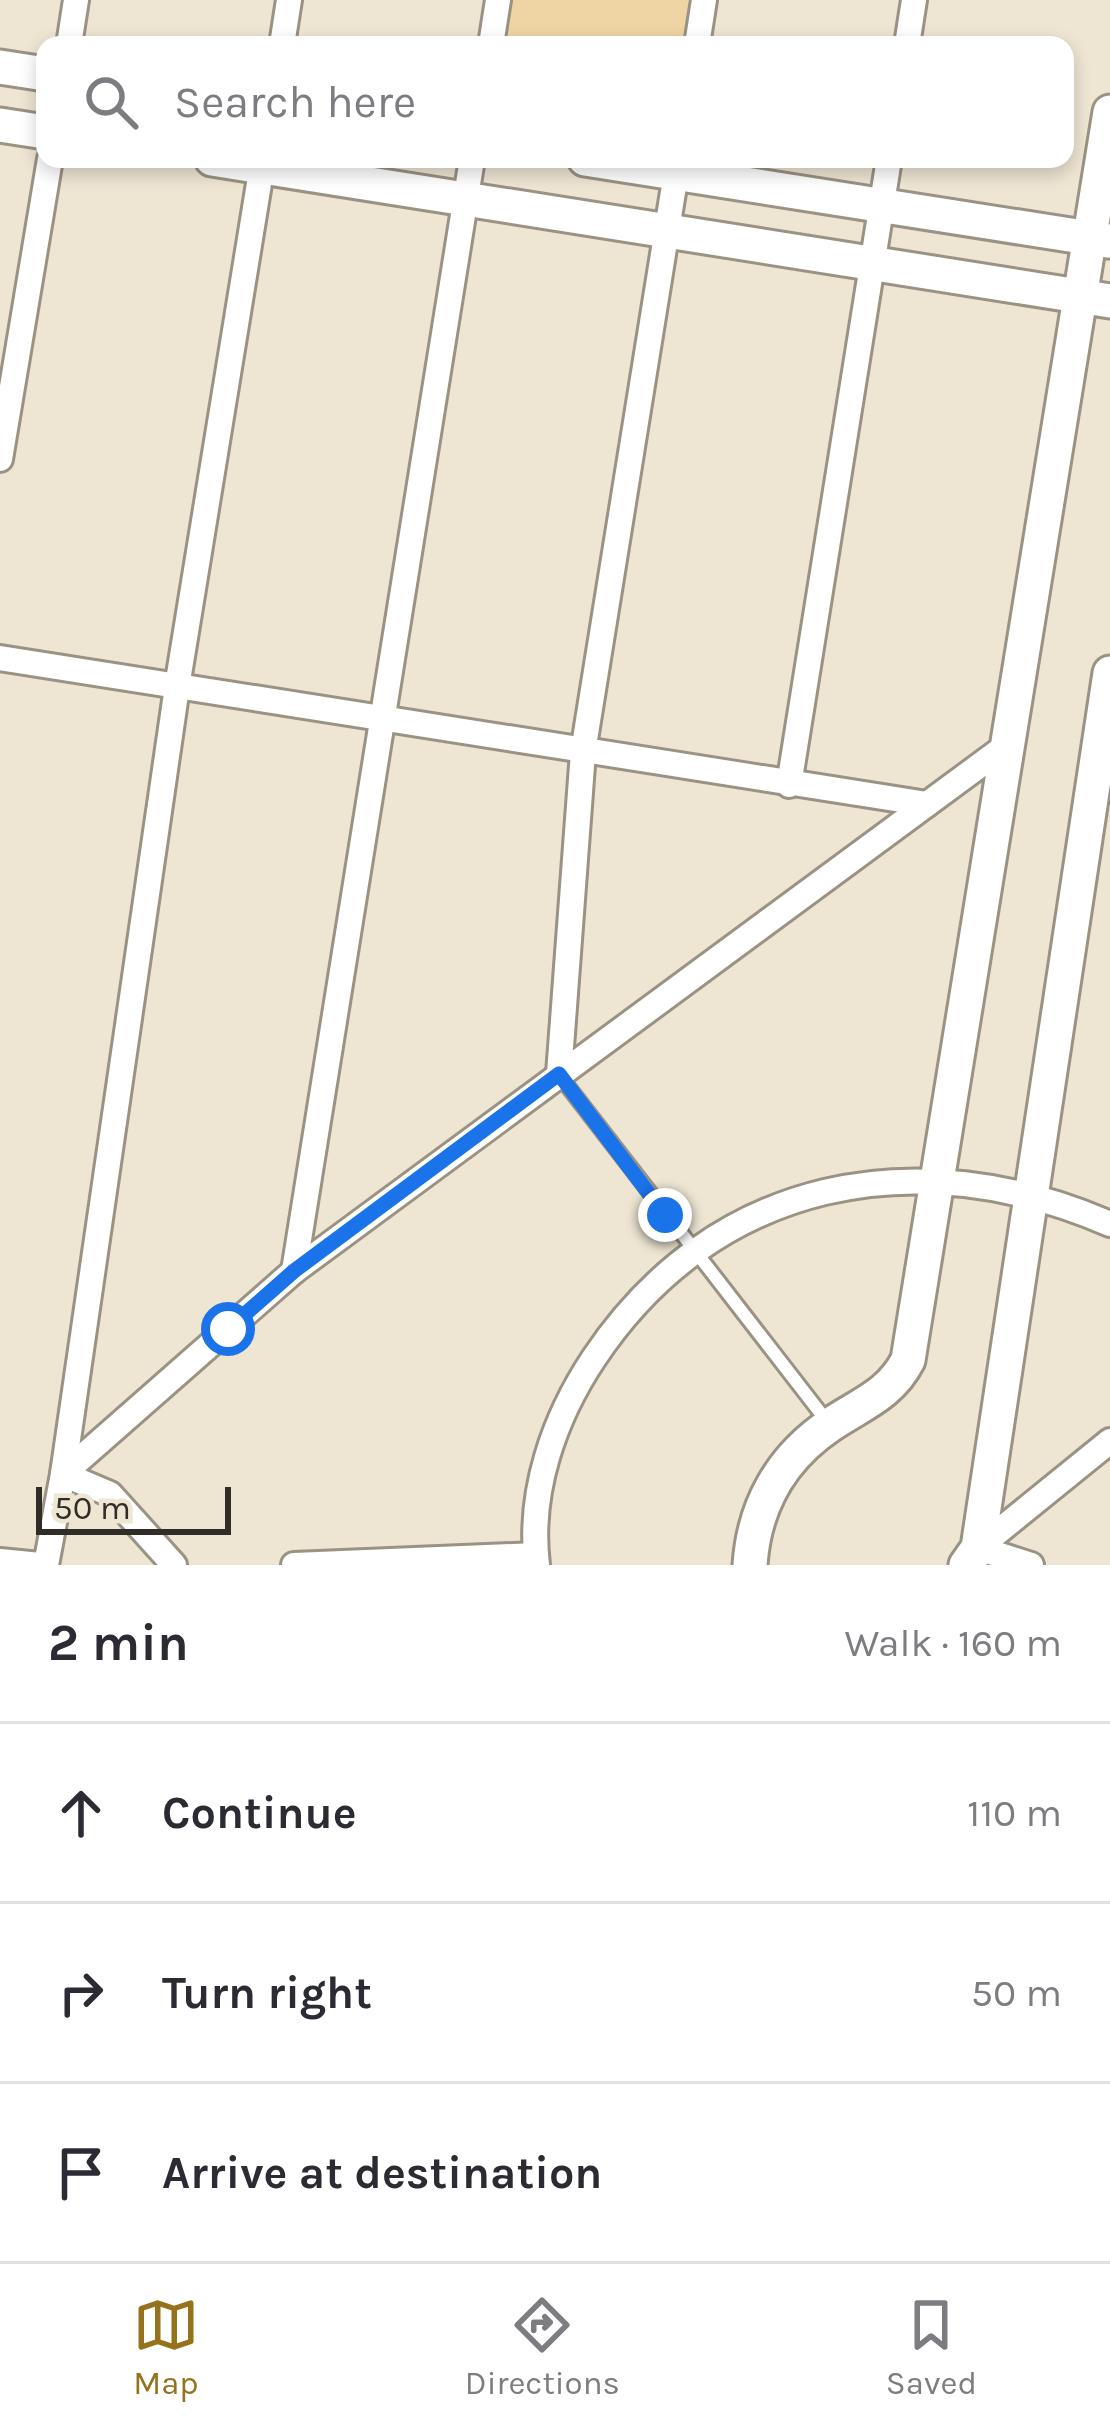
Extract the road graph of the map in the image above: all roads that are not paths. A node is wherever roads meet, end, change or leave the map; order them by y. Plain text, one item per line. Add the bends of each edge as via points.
1 (76, 0) edge
2 (289, 0) edge
3 (498, 0) edge
4 (704, 0) edge
5 (914, 0) edge
6 (70, 36) edge
7 (283, 36) edge
8 (492, 36) edge
9 (698, 36) edge
10 (908, 36) edge
11 (0, 67) edge
12 (36, 73) edge
13 (1110, 112) edge
14 (0, 125) edge
15 (36, 131) edge
16 (48, 168) edge
17 (262, 168) edge
18 (291, 168) edge
19 (470, 168) edge
20 (677, 168) edge
21 (687, 168) edge
22 (887, 168) edge
23 (465, 199) junction
24 (881, 206) junction
25 (667, 231) junction
26 (1100, 240) edge
27 (872, 264) junction
28 (1094, 299) edge
29 (0, 459) edge
30 (0, 658) edge
31 (1110, 673) edge
32 (177, 687) junction
33 (380, 719) junction
34 (1010, 743) junction
35 (583, 752) junction
36 (1103, 772) edge
37 (789, 785) junction
38 (927, 804) junction
39 (559, 1074) junction
40 (937, 1180) junction
41 (1032, 1196) junction
42 (1110, 1224) edge
43 (692, 1250) junction
44 (294, 1271) junction
45 (830, 1425) junction
46 (1110, 1441) edge
47 (63, 1474) junction
48 (972, 1557) edge
49 (536, 1560) edge
50 (0, 1561) edge
51 (43, 1565) edge
52 (174, 1565) edge
53 (294, 1565) edge
54 (750, 1565) edge
55 (1030, 1565) edge

1 - 6 street
2 - 7 street
3 - 8 street
4 - 9 street
5 - 10 street
11 - 12 street
13 - 26 street
14 - 15 street
16 - 29 street
17 - 32 street
18 - 23 street
19 - 23 street
20 - 25 street
21 - 24 street
22 - 24 street
23 - 25 street
23 - 33 street
24 - 26 street
24 - 27 street
25 - 27 street
25 - 35 street
26 - 28 street
27 - 28 street
27 - 37 street
28 - 34 street
30 - 32 street
31 - 36 street
32 - 33 street
32 - 47 street
33 - 35 street
33 - 44 street
34 - 38 street
34 - 40 street
35 - 37 street
35 - 39 street
36 - 41 street
37 - 38 street
38 - 39 street
39 - 43 lane
39 - 44 street
40 - 41 street
40 - 43 street via 840,1186
40 - 45 street via 908,1360 881,1395
41 - 42 street
41 - 48 street
43 - 45 lane
43 - 49 street via 613,1328 557,1423 541,1475
44 - 47 street
45 - 54 street via 775,1479
46 - 48 street
47 - 51 street
47 - 52 street via 110,1494
48 - 55 street
49 - 53 street
50 - 51 street

